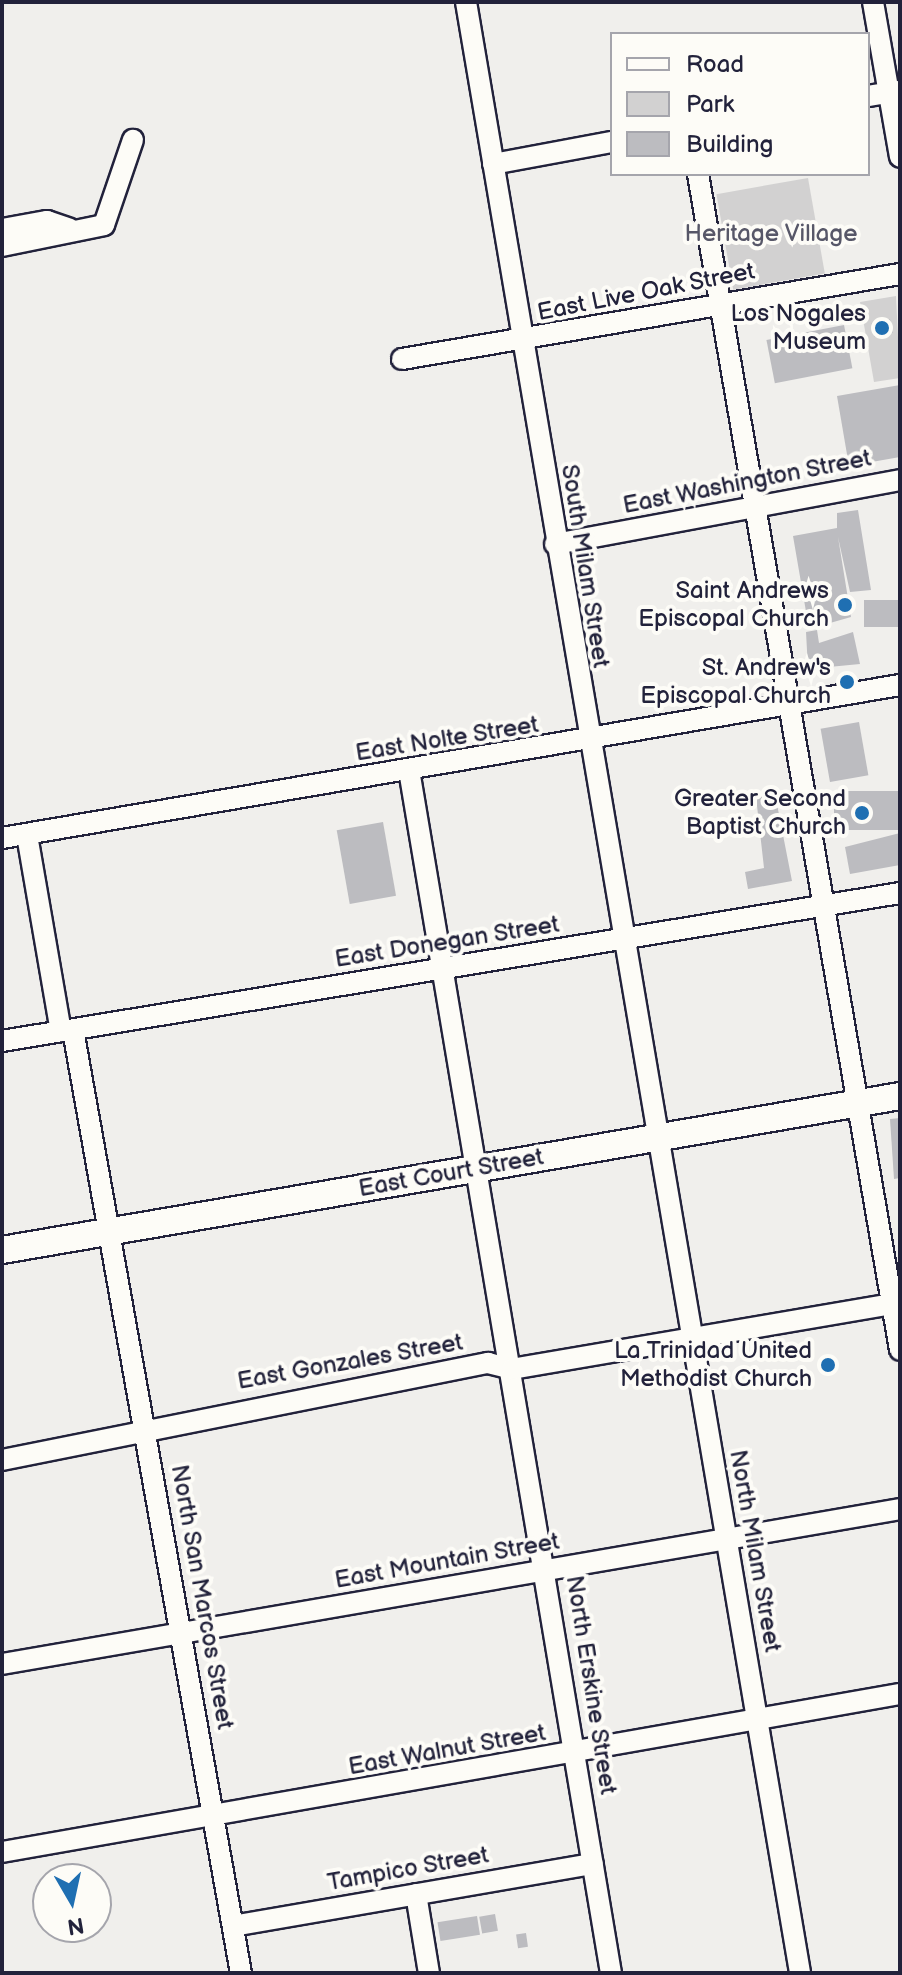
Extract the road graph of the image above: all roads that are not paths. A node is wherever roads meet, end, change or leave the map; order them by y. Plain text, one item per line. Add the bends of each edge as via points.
1 (466, 2) edge
2 (873, 2) edge
3 (885, 93) edge
4 (133, 140) dead end
5 (610, 142) edge
6 (900, 157) edge
7 (493, 164) junction
8 (698, 176) edge
9 (2, 229) edge
10 (70, 229) junction
11 (2, 246) edge
12 (900, 274) edge
13 (720, 304) junction
14 (522, 342) junction
15 (402, 359) dead end
16 (900, 480) edge
17 (756, 506) junction
18 (555, 544) junction
19 (900, 685) edge
20 (792, 703) junction
21 (588, 743) junction
22 (409, 770) junction
23 (27, 835) junction
24 (2, 838) edge
25 (900, 893) edge
26 (823, 906) junction
27 (622, 940) junction
28 (443, 968) junction
29 (67, 1031) junction
30 (2, 1041) edge
31 (900, 1096) edge
32 (856, 1103) junction
33 (656, 1139) junction
34 (480, 1168) junction
35 (104, 1232) junction
36 (2, 1250) edge
37 (896, 1304) edge
38 (693, 1338) junction
39 (900, 1350) edge
40 (512, 1369) junction
41 (146, 1426) junction
42 (2, 1460) edge
43 (900, 1509) edge
44 (726, 1537) junction
45 (547, 1570) junction
46 (182, 1633) junction
47 (2, 1664) edge
48 (900, 1694) edge
49 (758, 1719) junction
50 (574, 1753) junction
51 (214, 1818) junction
52 (2, 1852) edge
53 (593, 1864) junction
54 (416, 1894) junction
55 (233, 1926) junction
56 (241, 1973) edge
57 (429, 1973) edge
58 (611, 1973) edge
59 (800, 1973) edge

1 - 7 street, South Milam Street
2 - 3 street
3 - 6 street
4 - 10 street via 114,211 104,225
5 - 7 street
7 - 14 street, South Milam Street
8 - 13 street
9 - 10 street via 47,221
10 - 11 street
12 - 13 street, East Live Oak Street
13 - 14 street, East Live Oak Street
13 - 17 street
14 - 15 street, East Live Oak Street
14 - 18 street, South Milam Street
16 - 17 street, East Washington Street
17 - 18 street, East Washington Street
17 - 20 street
18 - 21 street, South Milam Street
19 - 20 street, East Nolte Street
20 - 21 street, East Nolte Street
20 - 26 street
21 - 22 street, East Nolte Street
21 - 27 street, South Milam Street
22 - 23 street, East Nolte Street
22 - 28 street, North Erskine Street
23 - 24 street, East Nolte Street
23 - 29 street, North San Marcos Street
25 - 26 street, East Donegan Street
26 - 27 street, East Donegan Street
26 - 32 street
27 - 28 street, East Donegan Street
27 - 33 street, South Milam Street
28 - 29 street, East Donegan Street
28 - 34 street, North Erskine Street
29 - 30 street, East Donegan Street
29 - 35 street, North San Marcos Street
31 - 32 main road, East Court Street
32 - 33 main road, East Court Street
32 - 37 street
33 - 34 main road, East Court Street
33 - 38 street, North Milam Street
34 - 35 main road, East Court Street
34 - 40 street, North Erskine Street
35 - 36 main road, East Court Street
35 - 41 street, North San Marcos Street
37 - 38 street, East Gonzales Street
37 - 39 street
38 - 40 street, East Gonzales Street
38 - 44 street, North Milam Street
40 - 41 street, East Gonzales Street via 488,1363
40 - 45 street, North Erskine Street
41 - 42 street, East Gonzales Street via 119,1439
41 - 46 street, North San Marcos Street
43 - 44 street, East Mountain Street
44 - 45 street, East Mountain Street
44 - 49 street, North Milam Street
45 - 46 street, East Mountain Street
45 - 50 street, North Erskine Street
46 - 47 street, East Mountain Street
46 - 51 street, North San Marcos Street
48 - 49 street, East Walnut Street
49 - 50 street, East Walnut Street
49 - 59 street, North Milam Street
50 - 51 street, East Walnut Street
50 - 53 street, North Erskine Street
51 - 52 street, East Walnut Street
51 - 55 street, North San Marcos Street
53 - 54 street, Tampico Street
53 - 58 street, North Erskine Street
54 - 55 street, Tampico Street
54 - 57 street
55 - 56 street, North San Marcos Street

